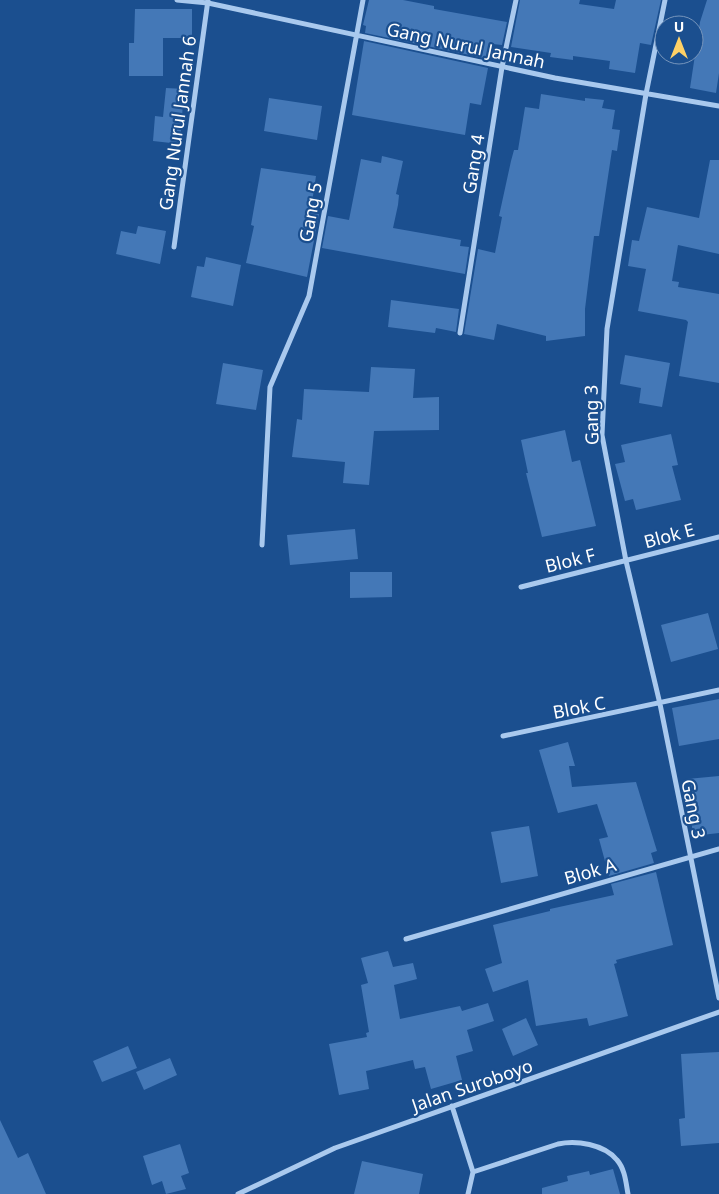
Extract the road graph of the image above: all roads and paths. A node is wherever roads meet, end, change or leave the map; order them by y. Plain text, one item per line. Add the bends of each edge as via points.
1 (177, 0) edge
2 (363, 0) edge
3 (516, 0) edge
4 (665, 0) edge
5 (208, 2) edge
6 (355, 35) junction
7 (502, 67) junction
8 (646, 94) junction
9 (719, 106) edge
10 (174, 247) dead end
11 (460, 333) dead end
12 (719, 537) edge
13 (262, 545) dead end
14 (626, 561) junction
15 (521, 587) dead end
16 (719, 690) edge
17 (660, 704) junction
18 (503, 736) dead end
19 (719, 849) edge
20 (689, 857) junction
21 (406, 938) dead end
22 (719, 998) edge
23 (719, 1012) edge
24 (452, 1106) junction
25 (472, 1172) junction
26 (238, 1194) edge
27 (468, 1194) edge
28 (628, 1194) edge

1 - 5 street, Gang Nurul Jannah
2 - 6 street, Gang 5
3 - 7 street, Gang 4
4 - 8 street, Gang 3
5 - 6 street, Gang Nurul Jannah
5 - 10 street, Gang Nurul Jannah 6
6 - 7 street, Gang Nurul Jannah
6 - 13 street, Gang 5 via 309,296 270,387
7 - 8 street, Gang Nurul Jannah
7 - 11 street, Gang 4
8 - 9 street, Gang Nurul Jannah
8 - 14 street, Gang 3 via 607,329 602,425
12 - 14 street, Blok E
14 - 15 street, Blok F
14 - 17 street, Gang 3
16 - 17 street, Blok C
17 - 18 street, Blok C
17 - 20 street, Gang 3
19 - 20 street, Blok A
20 - 21 street, Blok A
20 - 22 street, Gang 3
23 - 24 street, Jalan Suroboyo
24 - 25 street
24 - 26 street, Jalan Suroboyo via 335,1148
25 - 27 street
25 - 28 street via 571,1142 598,1148 617,1160 624,1173

